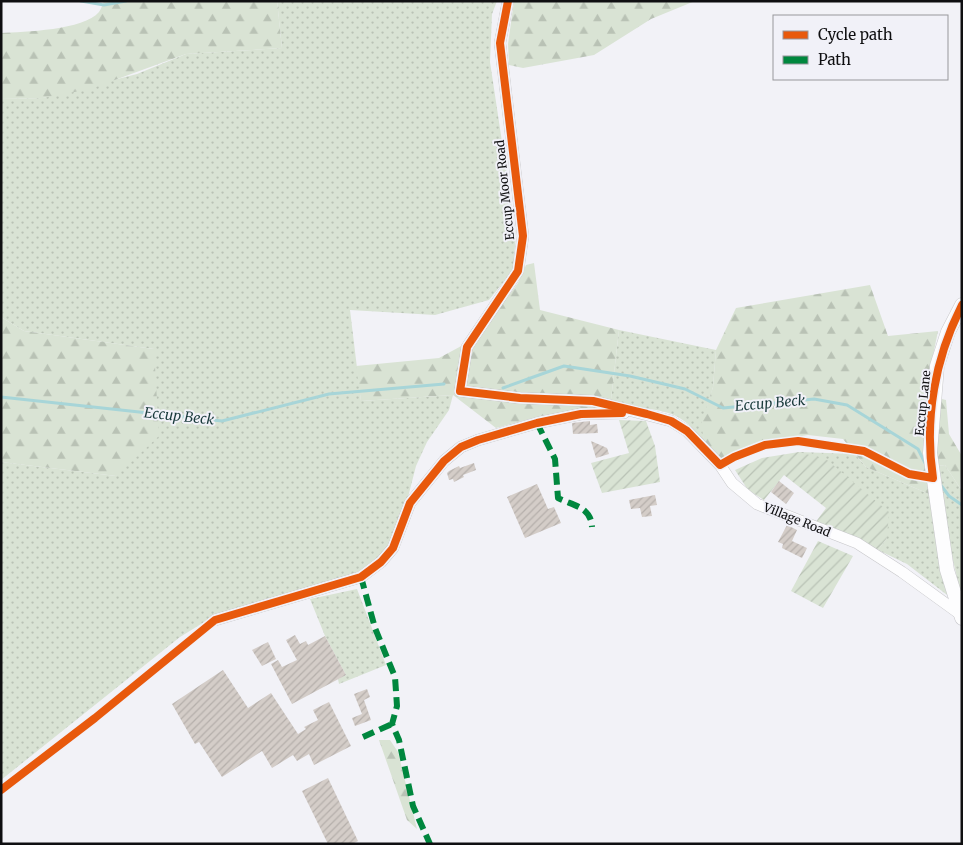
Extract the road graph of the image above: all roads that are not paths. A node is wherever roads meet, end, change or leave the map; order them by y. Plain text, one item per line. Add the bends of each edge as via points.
1 (508, 1) edge
2 (962, 305) edge
3 (646, 414) junction
4 (961, 616) edge
5 (215, 620) dead end

1 - 3 street, Eccup Moor Road via 500,43 523,236 518,271 467,347 460,391 520,398 593,400
2 - 4 street, Eccup Lane via 948,332 937,366 930,452 947,570
3 - 4 street, Village Road via 671,421 687,431 720,465 732,483 757,504 857,543
3 - 5 street via 581,414 537,423 461,447 444,461 410,503 393,548 370,572

